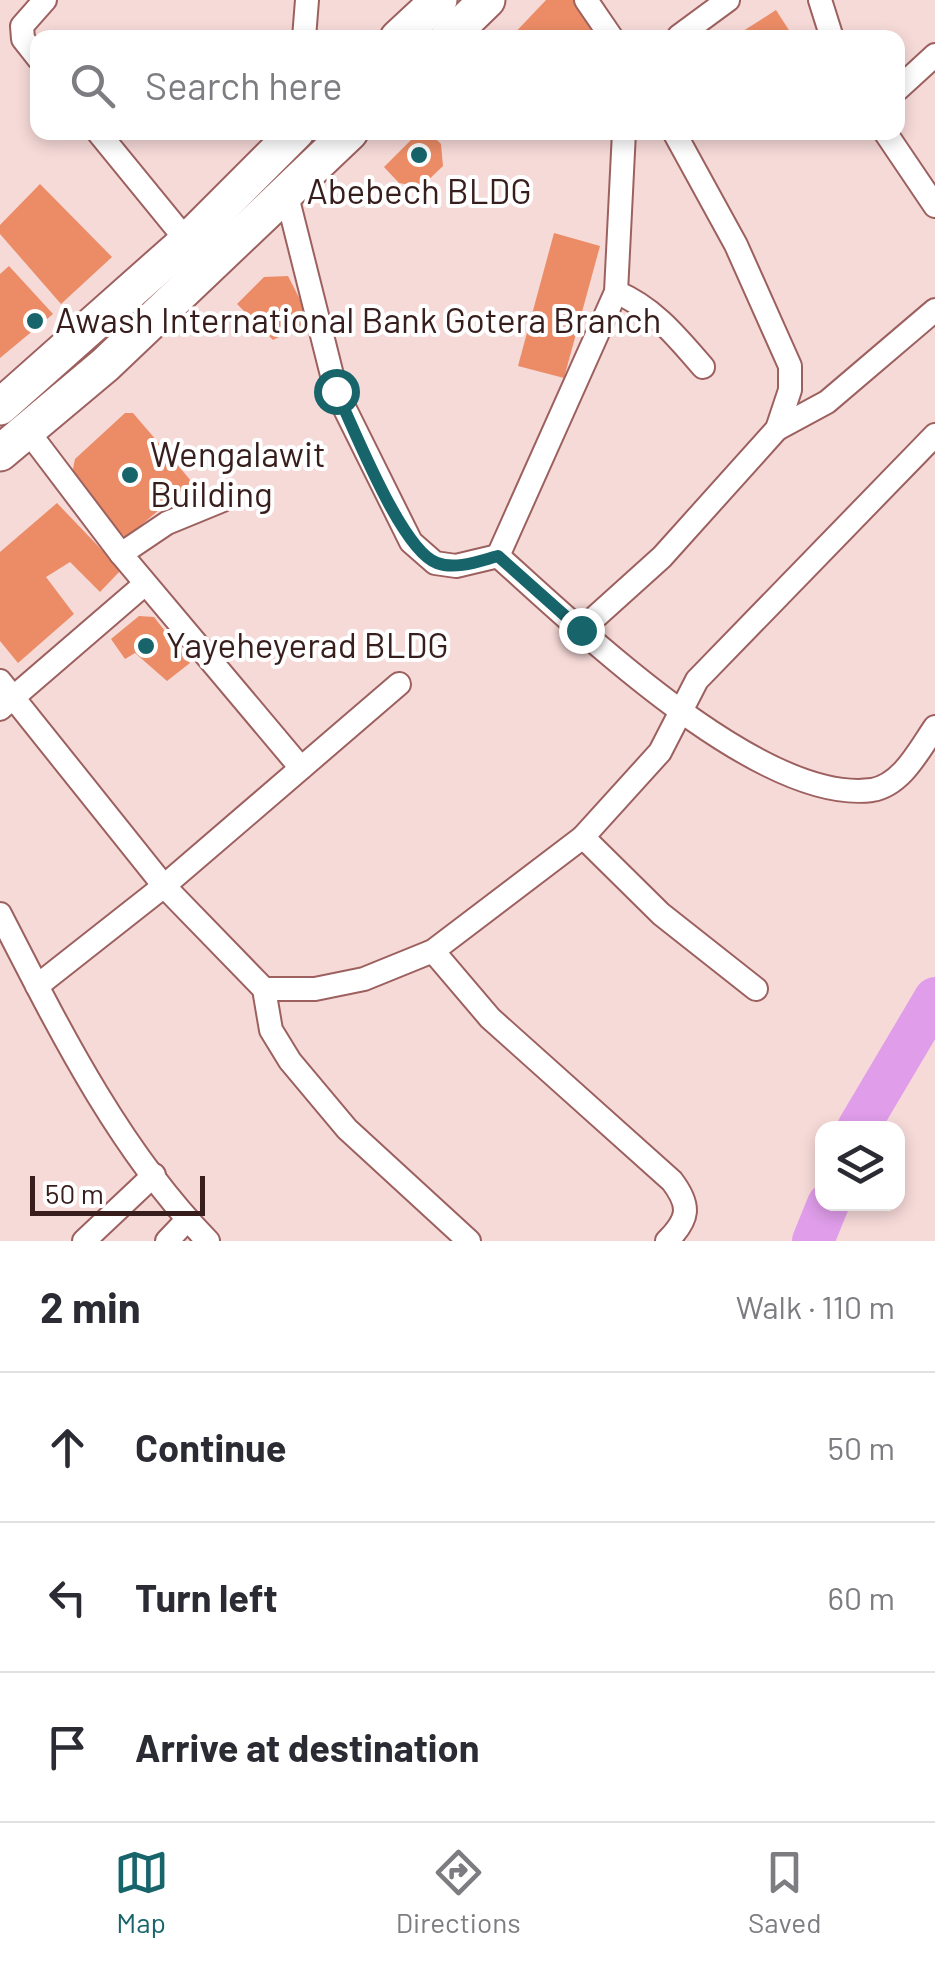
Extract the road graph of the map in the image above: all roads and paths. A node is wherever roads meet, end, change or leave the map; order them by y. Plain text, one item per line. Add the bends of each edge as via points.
1 (45, 0) edge
2 (306, 0) edge
3 (438, 0) edge
4 (487, 0) edge
5 (586, 0) edge
6 (728, 0) edge
7 (820, 0) edge
8 (304, 30) edge
9 (406, 30) edge
10 (456, 30) edge
11 (607, 30) edge
12 (687, 30) edge
13 (829, 30) edge
14 (30, 48) edge
15 (935, 55) edge
16 (905, 82) edge
17 (104, 140) edge
18 (288, 140) edge
19 (342, 140) edge
20 (624, 140) edge
21 (678, 140) edge
22 (890, 140) edge
23 (287, 196) junction
24 (935, 206) edge
25 (186, 241) junction
26 (616, 292) junction
27 (935, 310) edge
28 (703, 367) dead end
29 (0, 407) edge
30 (777, 429) junction
31 (28, 430) junction
32 (935, 435) edge
33 (0, 453) edge
34 (223, 500) dead end
35 (121, 554) junction
36 (498, 556) junction
37 (145, 584) junction
38 (581, 630) junction
39 (399, 684) dead end
40 (4, 696) edge
41 (680, 709) junction
42 (935, 727) edge
43 (301, 768) junction
44 (583, 838) junction
45 (164, 886) junction
46 (0, 914) edge
47 (433, 952) junction
48 (37, 986) junction
49 (264, 989) junction
50 (756, 990) dead end
51 (154, 1175) junction
52 (187, 1220) junction
53 (84, 1241) edge
54 (168, 1241) edge
55 (208, 1241) edge
56 (469, 1241) edge
57 (667, 1241) edge

1 - 14 street via 22,26
2 - 8 street
3 - 9 main road
4 - 10 main road
5 - 11 street
6 - 12 street
7 - 13 street
15 - 16 street
17 - 25 street
18 - 25 main road
19 - 23 main road
20 - 26 street
21 - 30 street via 736,245 790,366
22 - 24 street
23 - 31 main road
23 - 36 street via 336,391 411,542 435,563 456,566
25 - 29 main road
26 - 28 street via 665,324
26 - 36 street
27 - 30 street via 826,402
30 - 38 street via 662,557
31 - 33 main road
31 - 35 street
32 - 41 street via 697,680
34 - 35 street via 166,524
35 - 37 street
36 - 38 street
37 - 40 street
37 - 43 street
38 - 41 street
39 - 43 street
40 - 45 street
41 - 42 street via 784,774 834,788 874,790 901,775
41 - 44 street via 660,752
43 - 45 street
44 - 47 street
44 - 50 street via 661,914
45 - 48 street
45 - 49 street
46 - 48 street
47 - 49 street via 315,990
47 - 57 street via 504,1031 685,1198 683,1225
48 - 51 street via 70,1052
49 - 56 street via 272,1030 290,1061 346,1129
51 - 52 street
51 - 53 street
52 - 54 street
52 - 55 street

